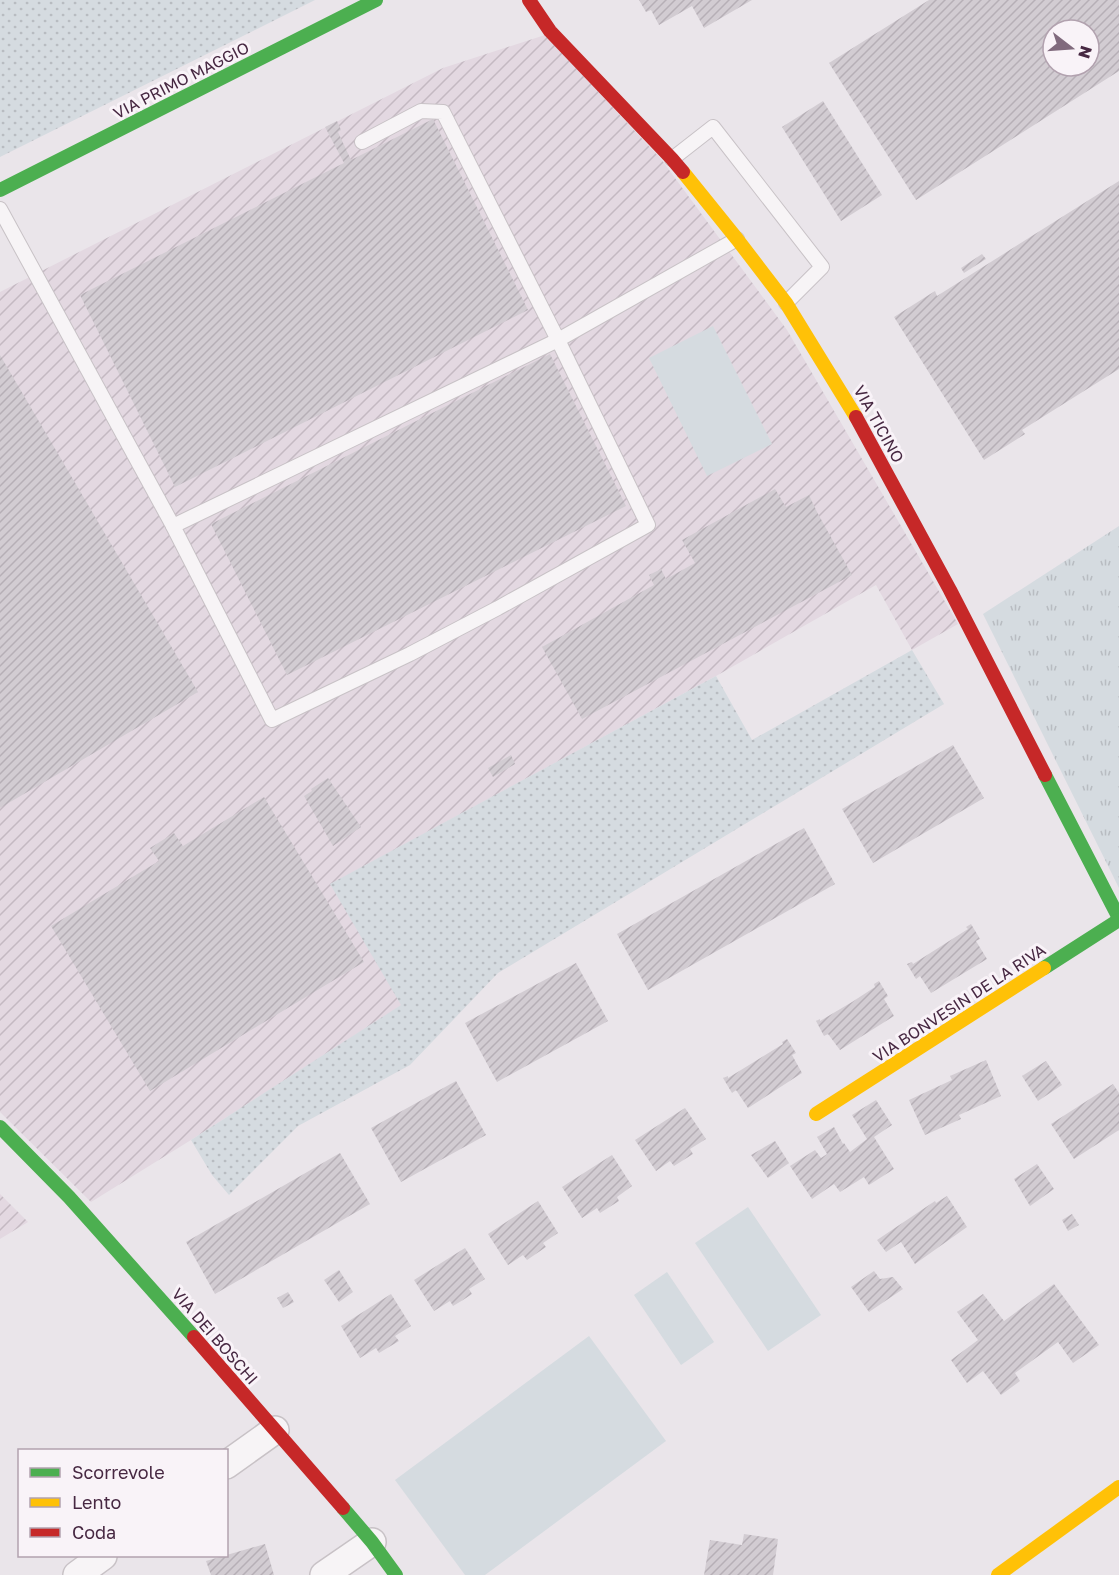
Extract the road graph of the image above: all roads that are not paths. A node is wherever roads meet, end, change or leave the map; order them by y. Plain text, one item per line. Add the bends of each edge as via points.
1 (376, 0) edge
2 (529, 0) edge
3 (362, 142) dead end
4 (672, 159) junction
5 (0, 190) edge
6 (0, 209) edge
7 (737, 239) junction
8 (786, 303) junction
9 (558, 340) junction
10 (173, 526) junction
11 (1119, 919) edge
12 (816, 1114) dead end
13 (0, 1127) edge
14 (275, 1430) junction
15 (228, 1464) edge
16 (1119, 1487) edge
17 (372, 1542) junction
18 (102, 1557) edge
19 (77, 1575) edge
20 (324, 1575) edge
21 (396, 1575) edge
22 (998, 1575) edge

1 - 5 street, VIA PRIMO MAGGIO
2 - 4 street, VIA TICINO via 550,31
3 - 9 lane via 421,111 444,112
4 - 7 street, VIA TICINO
4 - 8 lane via 713,127 822,267
6 - 10 lane
7 - 8 street, VIA TICINO
7 - 9 lane
8 - 11 street, VIA TICINO via 871,442
9 - 10 lane
9 - 10 lane via 648,525 410,654 272,720
11 - 12 street, VIA BONVESIN DE LA RIVA
13 - 14 street, VIA DEI BOSCHI via 76,1204
14 - 15 street
14 - 17 street, VIA DEI BOSCHI
16 - 22 street
17 - 20 street
17 - 21 street, VIA DEI BOSCHI
18 - 19 street

